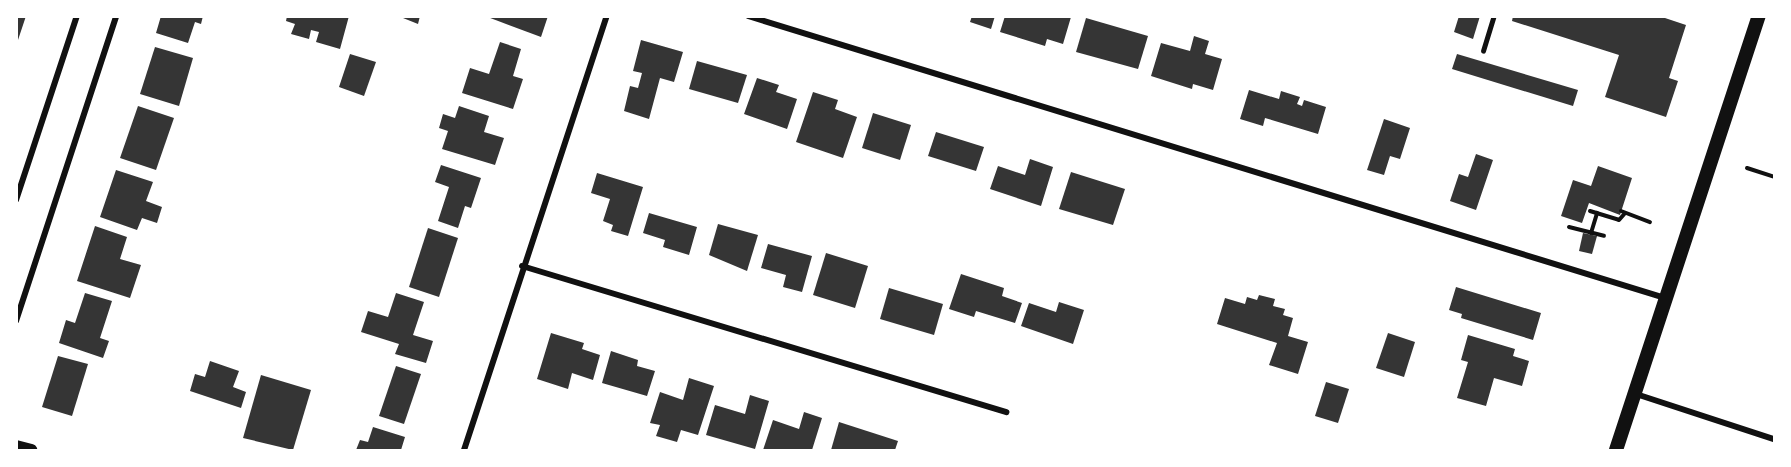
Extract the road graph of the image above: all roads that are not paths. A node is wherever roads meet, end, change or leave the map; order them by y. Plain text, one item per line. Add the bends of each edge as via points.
1 (77, 16) edge
2 (116, 16) edge
3 (607, 16) edge
4 (748, 16) edge
5 (1494, 16) edge
6 (1759, 16) edge
7 (1483, 51) dead end
8 (16, 200) edge
9 (522, 266) junction
10 (1666, 298) junction
11 (16, 321) edge
12 (1635, 394) junction
13 (1006, 412) dead end
14 (1774, 439) edge
15 (16, 446) edge
16 (31, 450) edge
17 (464, 450) edge
18 (1616, 450) edge

1 - 8 street
2 - 11 street
3 - 9 street
4 - 10 street
5 - 7 lane
6 - 10 main road
9 - 13 street
9 - 17 street
10 - 12 main road
12 - 14 street
12 - 18 main road
15 - 16 main road

